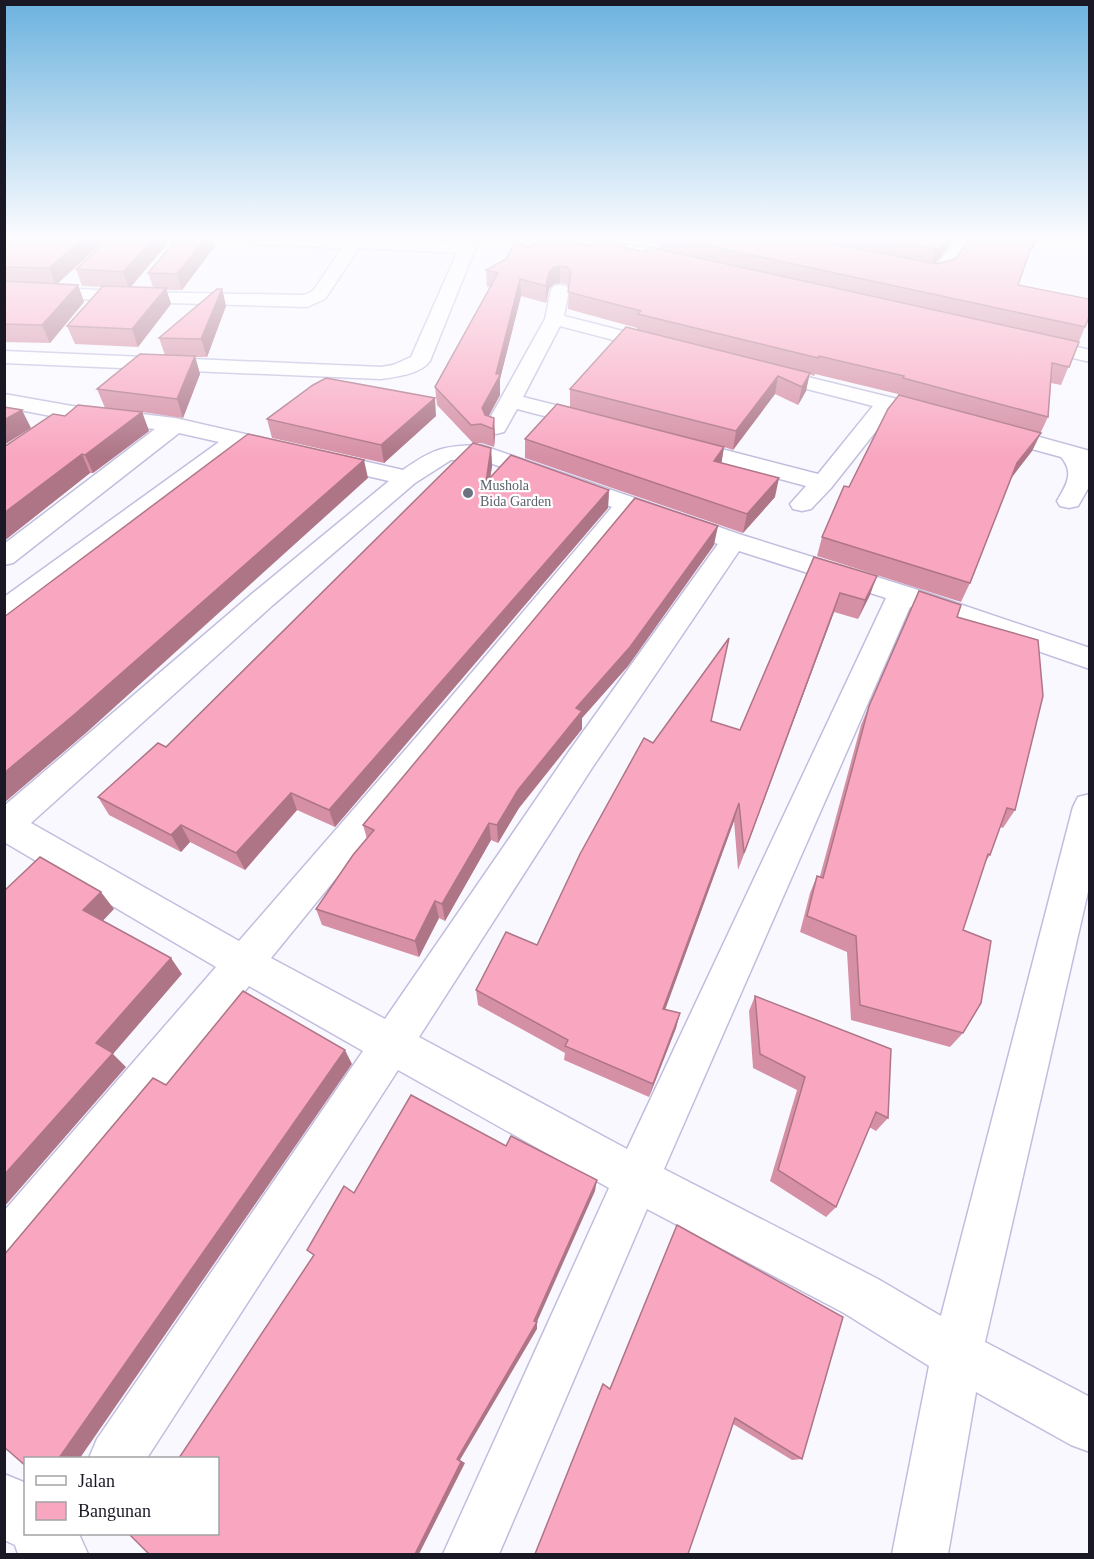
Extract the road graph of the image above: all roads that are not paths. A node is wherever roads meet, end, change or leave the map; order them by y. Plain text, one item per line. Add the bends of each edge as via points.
1 (90, 312) edge
2 (441, 312) edge
3 (556, 312) edge
4 (88, 314) edge
5 (555, 319) junction
6 (1009, 338) edge
7 (65, 341) dead end
8 (681, 351) edge
9 (1089, 356) edge
10 (4, 357) edge
11 (49, 359) junction
12 (738, 365) edge
13 (4, 400) edge
14 (512, 400) junction
15 (887, 403) junction
16 (72, 413) junction
17 (175, 425) junction
18 (496, 427) edge
19 (616, 428) edge
20 (43, 432) edge
21 (239, 438) junction
22 (662, 440) edge
23 (1080, 456) edge
24 (407, 478) junction
25 (823, 483) junction
26 (802, 504) dead end
27 (627, 505) junction
28 (1081, 506) edge
29 (733, 542) junction
30 (4, 556) edge
31 (902, 594) junction
32 (4, 611) edge
33 (1089, 659) edge
34 (1089, 807) edge
35 (5, 827) edge
36 (243, 963) junction
37 (390, 1044) junction
38 (637, 1179) junction
39 (4, 1247) edge
40 (957, 1354) junction
41 (1089, 1426) edge
42 (117, 1457) edge
43 (4, 1502) edge
44 (24, 1518) edge
45 (471, 1554) edge
46 (920, 1554) edge

1 - 4 street
2 - 11 street via 420,361 381,373
3 - 5 street
5 - 8 street
5 - 14 street
6 - 9 street
7 - 11 street
10 - 11 street
12 - 15 street
13 - 16 street
14 - 18 street
14 - 19 street
15 - 23 street
15 - 25 street
16 - 17 street
16 - 20 street
17 - 21 street
17 - 30 street
21 - 24 street
21 - 32 street
22 - 25 street
23 - 28 street
24 - 27 street via 447,453 481,452
24 - 35 street via 263,598
25 - 26 street
27 - 29 street
27 - 36 street
29 - 31 street
29 - 37 street via 581,759
31 - 33 street
31 - 38 street
34 - 40 street
35 - 36 street
36 - 37 street
36 - 39 street
37 - 38 street
37 - 42 street
38 - 40 street via 861,1296
38 - 45 street
40 - 41 street
40 - 46 street
43 - 44 street

